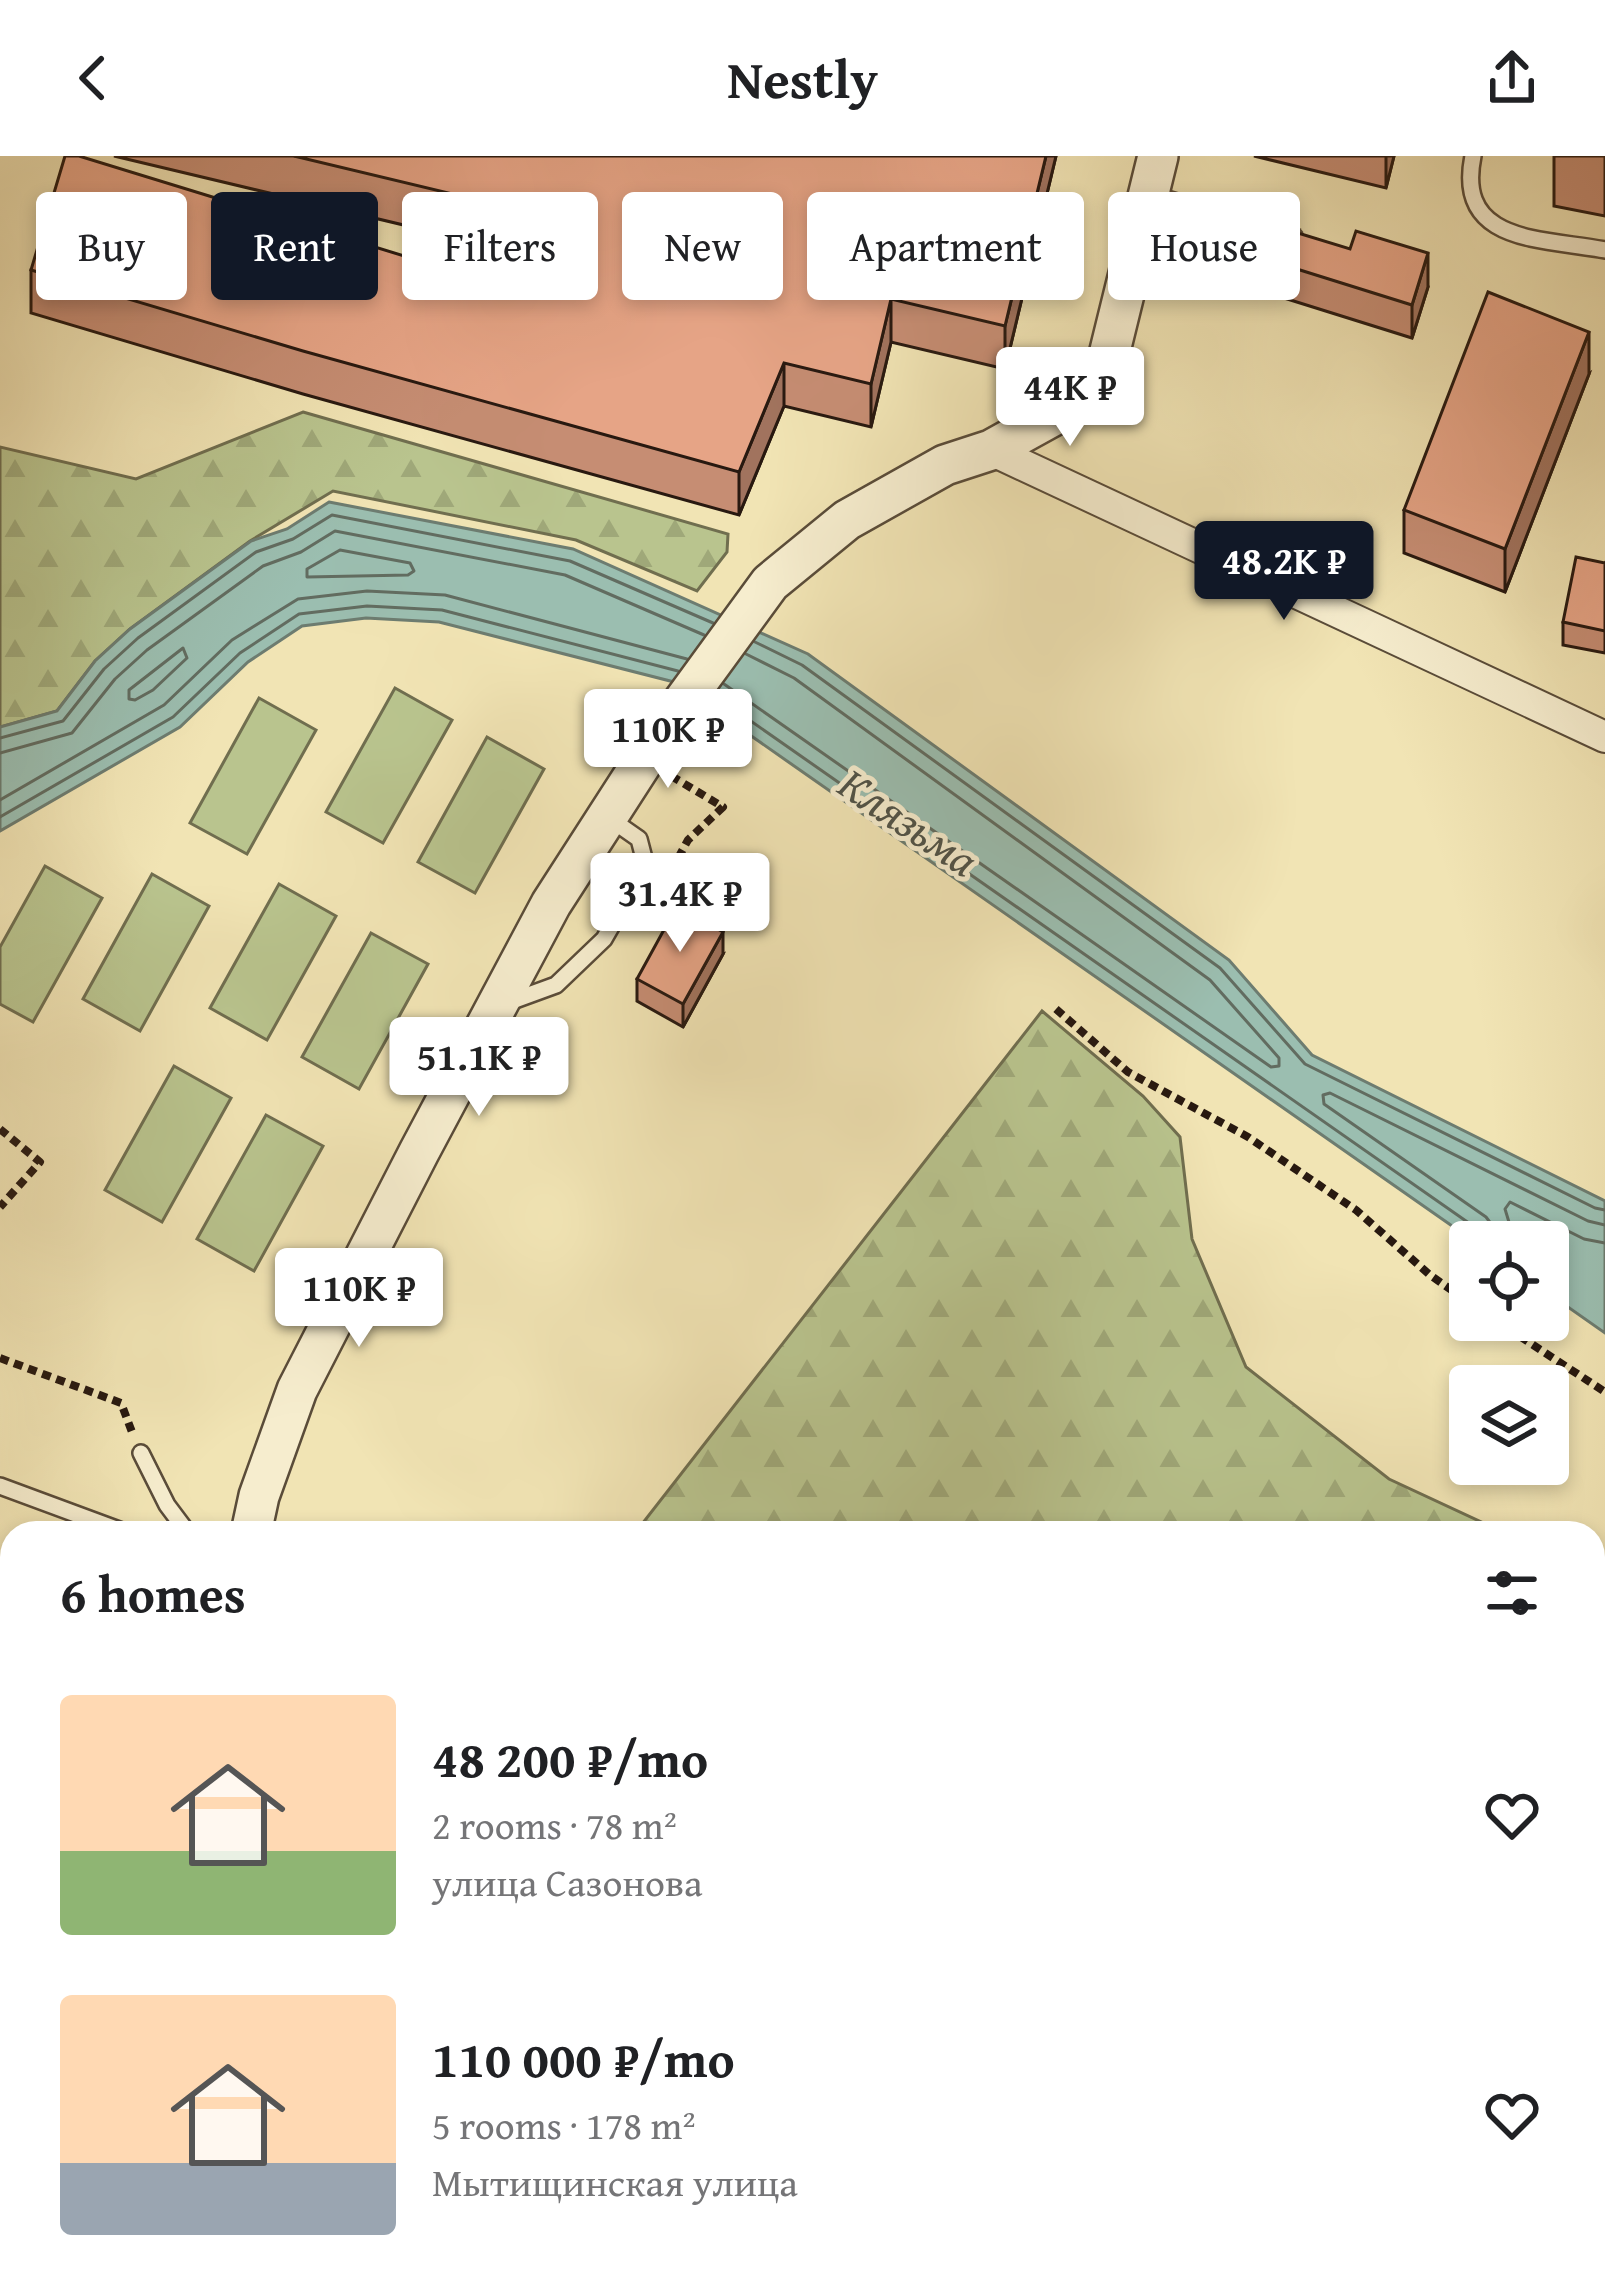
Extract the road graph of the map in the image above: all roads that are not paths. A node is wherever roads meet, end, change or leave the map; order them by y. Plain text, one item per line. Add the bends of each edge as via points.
1 (1473, 156) edge
2 (1153, 175) edge
3 (1319, 243) edge
4 (1605, 250) edge
5 (991, 450) junction
6 (1605, 737) edge
7 (606, 816) junction
8 (496, 1007) junction
9 (141, 1453) road end
10 (0, 1486) edge
11 (95, 1521) edge
12 (179, 1521) edge
13 (254, 1521) edge

1 - 4 lane via 1469,193 1489,222
2 - 3 lane
2 - 5 street via 1108,363 1080,401
5 - 6 street
5 - 7 street via 945,465 847,520 770,583
7 - 8 street
7 - 8 lane via 639,839 646,866 604,939 556,985
8 - 13 street via 297,1390
9 - 12 lane
10 - 11 lane

